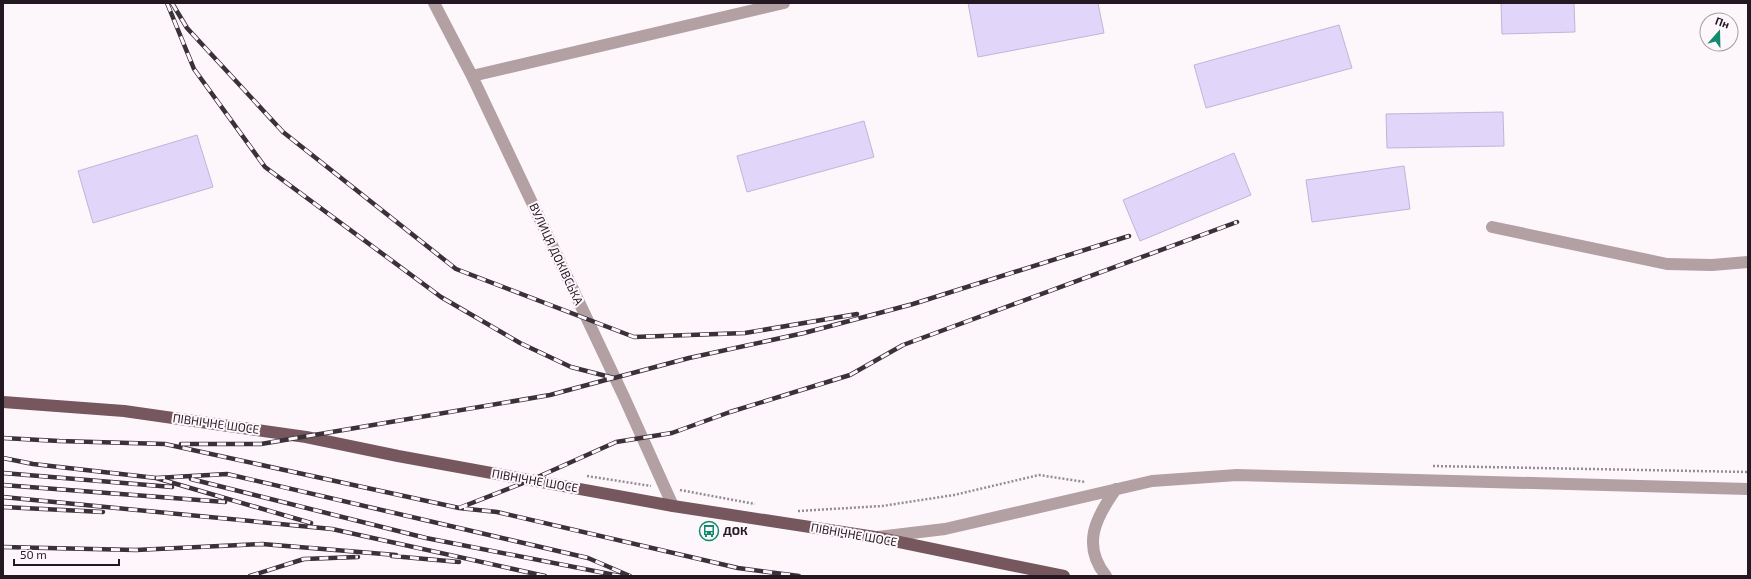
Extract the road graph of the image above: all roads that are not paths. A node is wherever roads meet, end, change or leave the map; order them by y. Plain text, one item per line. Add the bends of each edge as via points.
1 (434, 3) edge
2 (784, 3) edge
3 (472, 76) junction
4 (1492, 227) dead end
5 (1748, 262) edge
6 (3, 402) edge
7 (1116, 489) junction
8 (1748, 489) edge
9 (673, 506) junction
10 (875, 537) junction
11 (1064, 576) edge
12 (1106, 576) edge

1 - 3 street, ВУЛИЦЯ ДОКІВСЬКА
2 - 3 street
3 - 9 street, ВУЛИЦЯ ДОКІВСЬКА
4 - 5 street via 1667,264
6 - 9 main road, ПІВНІЧНЕ ШОСЕ via 124,411 306,438
7 - 8 street via 1152,481 1237,475
7 - 10 street via 945,529
7 - 12 street via 1101,511 1094,533 1093,547 1099,567
9 - 10 main road, ПІВНІЧНЕ ШОСЕ
10 - 11 main road, ПІВНІЧНЕ ШОСЕ

